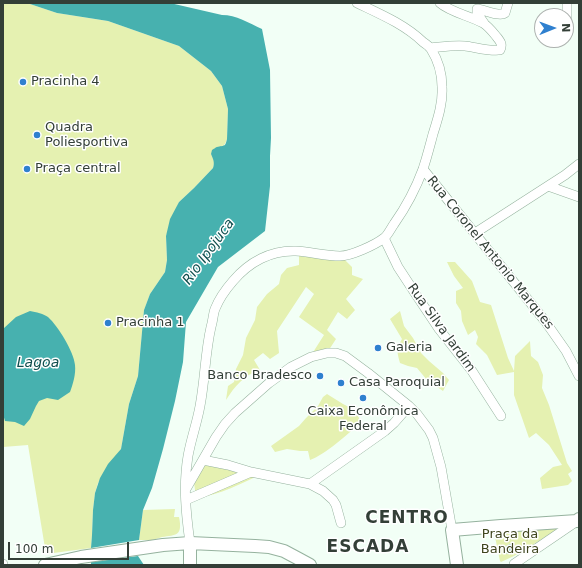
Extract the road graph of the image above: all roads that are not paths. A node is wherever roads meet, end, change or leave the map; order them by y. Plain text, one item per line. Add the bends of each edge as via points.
1 (357, 3) edge
2 (440, 3) edge
3 (508, 3) edge
4 (484, 23) junction
5 (430, 48) junction
6 (579, 164) edge
7 (423, 169) junction
8 (548, 186) junction
9 (579, 197) edge
10 (475, 233) junction
11 (384, 238) junction
12 (579, 376) edge
13 (409, 406) junction
14 (501, 416) dead end
15 (203, 460) junction
16 (251, 472) junction
17 (310, 484) junction
18 (186, 496) junction
19 (578, 520) edge
20 (341, 523) dead end
21 (452, 530) junction
22 (190, 543) junction
23 (514, 564) edge
24 (44, 565) edge
25 (190, 565) edge
26 (310, 565) edge
27 (457, 565) edge

1 - 5 street via 402,26
2 - 4 street
3 - 4 street via 502,14 477,9
4 - 5 street via 501,42 501,48 498,50 463,46
5 - 7 street via 441,72 442,100
6 - 8 street
7 - 10 street, Rua Coronel Antonio Marques
7 - 11 street via 405,208
8 - 9 street
8 - 10 street
10 - 12 street, Rua Coronel Antonio Marques via 557,337
11 - 14 street, Rua Silva Jardim via 398,267 415,293 472,371
11 - 18 street via 363,250 341,256 296,251 270,254 245,268 224,294 215,309 210,330 200,407 188,454
13 - 15 street via 345,356 327,352 291,367 269,383 225,424
13 - 17 street via 385,431
13 - 21 street via 429,430 437,449
15 - 16 street
15 - 18 street
16 - 17 street
16 - 18 street
17 - 20 street via 333,500
18 - 22 street
19 - 21 street
19 - 23 street
21 - 27 street
22 - 24 street via 81,557
22 - 25 street
22 - 26 street via 269,547 300,558

